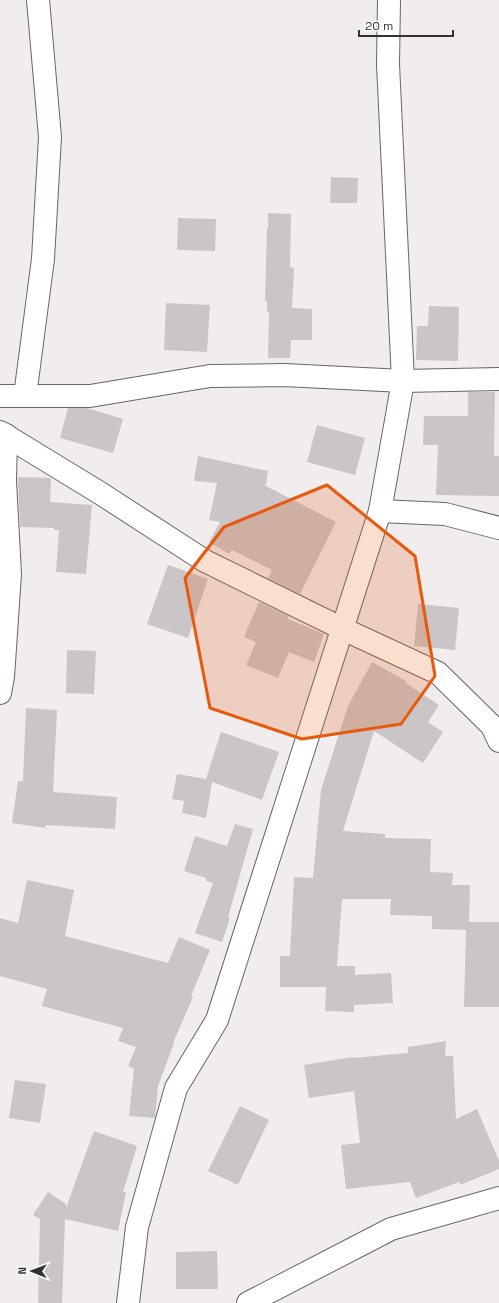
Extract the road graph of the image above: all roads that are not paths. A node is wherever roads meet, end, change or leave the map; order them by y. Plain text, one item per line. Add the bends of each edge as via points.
1 (38, 0) edge
2 (389, 0) edge
3 (499, 379) edge
4 (403, 381) junction
5 (0, 396) edge
6 (25, 396) junction
7 (3, 433) edge
8 (380, 511) junction
9 (499, 528) edge
10 (343, 629) junction
11 (0, 693) edge
12 (499, 741) edge
13 (499, 1198) edge
14 (128, 1303) edge
15 (248, 1303) edge

1 - 6 street via 50,137 44,259
2 - 4 street via 388,64
3 - 4 street
4 - 6 street via 284,375 210,376 90,396
4 - 8 street
5 - 6 street
7 - 10 street via 205,561
7 - 11 street via 10,574
8 - 9 street via 445,514
8 - 10 street
10 - 12 street via 438,673 492,726
10 - 14 street via 217,1020 176,1088 137,1226
13 - 15 street via 391,1228

